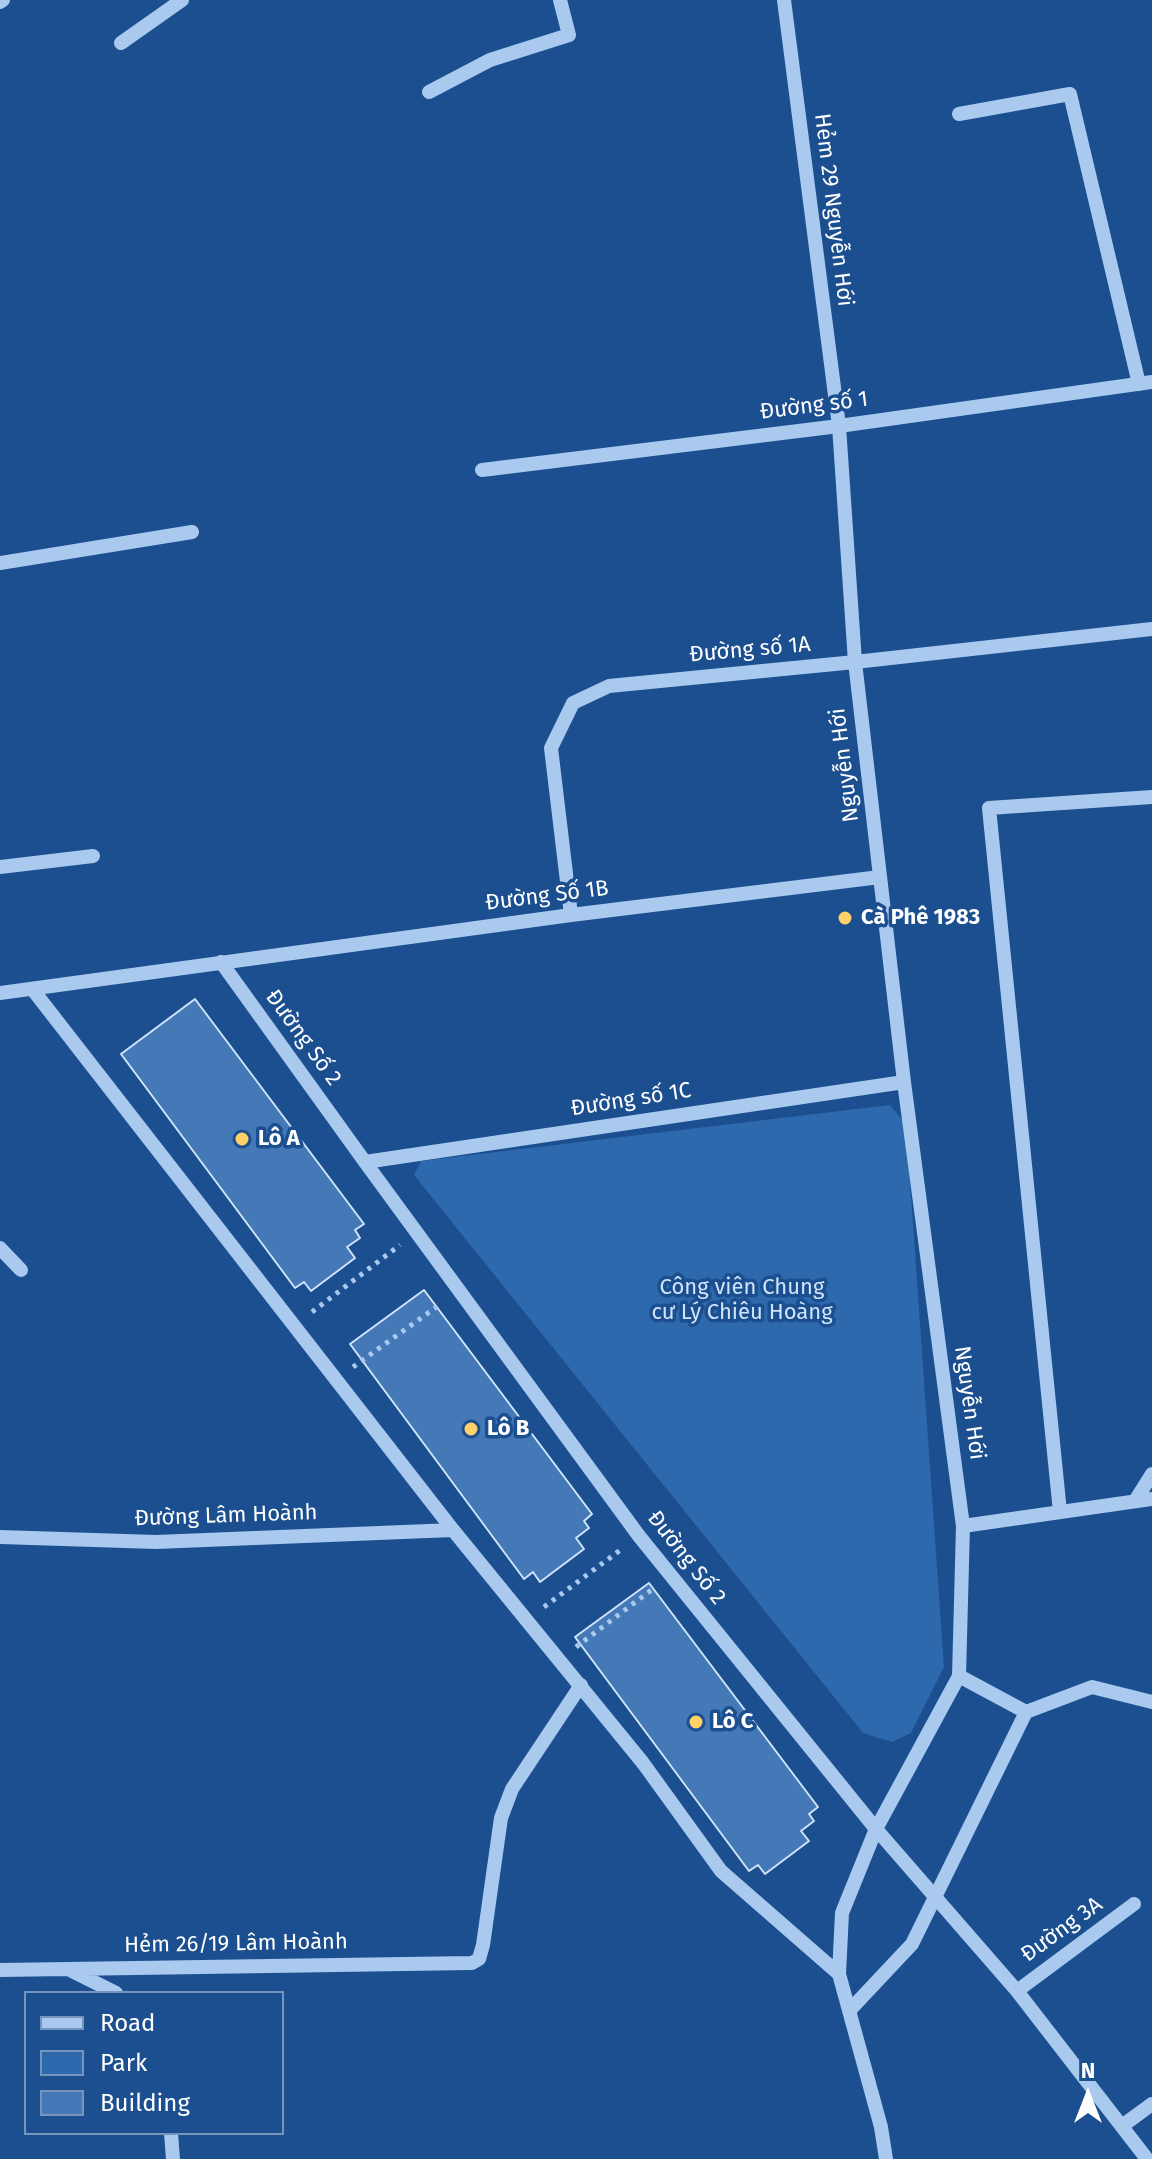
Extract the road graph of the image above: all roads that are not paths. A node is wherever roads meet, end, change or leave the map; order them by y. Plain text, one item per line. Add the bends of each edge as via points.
1 (182, 0) edge
2 (560, 0) edge
3 (784, 0) edge
4 (121, 43) dead end
5 (429, 92) dead end
6 (959, 114) dead end
7 (1145, 383) edge
8 (839, 426) junction
9 (482, 470) dead end
10 (192, 532) dead end
11 (0, 563) edge
12 (1152, 629) edge
13 (855, 662) junction
14 (1152, 797) edge
15 (93, 856) dead end
16 (0, 867) edge
17 (880, 877) junction
18 (571, 915) junction
19 (221, 962) junction
20 (33, 990) junction
21 (0, 993) edge
22 (904, 1082) junction
23 (365, 1162) junction
24 (0, 1248) edge
25 (21, 1270) dead end
26 (1152, 1474) edge
27 (1152, 1499) edge
28 (1135, 1501) junction
29 (1060, 1512) junction
30 (963, 1526) junction
31 (453, 1530) junction
32 (0, 1537) edge
33 (959, 1676) junction
34 (581, 1685) junction
35 (1152, 1702) edge
36 (1026, 1712) junction
37 (876, 1829) junction
38 (936, 1895) junction
39 (1134, 1904) dead end
40 (68, 1969) junction
41 (0, 1970) edge
42 (839, 1974) junction
43 (112, 1991) edge
44 (1017, 1991) junction
45 (849, 2011) junction
46 (1152, 2104) edge
47 (1122, 2126) junction
48 (171, 2135) edge
49 (173, 2159) edge
50 (886, 2159) edge
51 (1147, 2159) edge

1 - 4 street
2 - 5 street via 569,35 490,60
3 - 8 street, Hẻm 29 Nguyễn Hới
6 - 7 street via 1070,94
7 - 8 street, Đường số 1
8 - 9 street, Đường số 1
8 - 13 street, Nguyễn Hới
10 - 11 street
12 - 13 street, Đường số 1A
13 - 17 street, Nguyễn Hới
13 - 18 street, Đường số 1A via 609,686 573,703 551,748
14 - 29 street via 989,808
15 - 16 street
17 - 18 street, Đường Số 1B
17 - 22 street, Nguyễn Hới
18 - 19 street, Đường Số 1B
19 - 20 street, Đường Số 1B
19 - 23 street, Đường Số 2
20 - 21 street, Đường Số 1B
20 - 31 street
22 - 23 street, Đường số 1C
22 - 30 street, Nguyễn Hới
23 - 37 street, Đường Số 2 via 639,1536
24 - 25 street
26 - 28 street
27 - 28 street
28 - 29 street
29 - 30 street
30 - 33 street, Nguyễn Hới
31 - 32 street, Đường Lâm Hoành via 156,1542
31 - 34 street
33 - 36 street
33 - 37 street, Nguyễn Hới
34 - 40 street, Hẻm 26/19 Lâm Hoành via 512,1789 501,1818 483,1945 472,1963
34 - 42 street via 721,1871
35 - 36 street via 1092,1687
36 - 38 street
37 - 38 street, Đường Số 2
37 - 42 street, Nguyễn Hới via 842,1913
38 - 44 street, Đường Số 2
38 - 45 street via 912,1944
39 - 44 street, Đường 3A
40 - 41 street, Hẻm 26/19 Lâm Hoành
40 - 43 street
42 - 45 street, Nguyễn Hới
44 - 47 street, Đường Số 2
45 - 50 street
46 - 47 street
47 - 51 street, Đường Số 2
48 - 49 street

